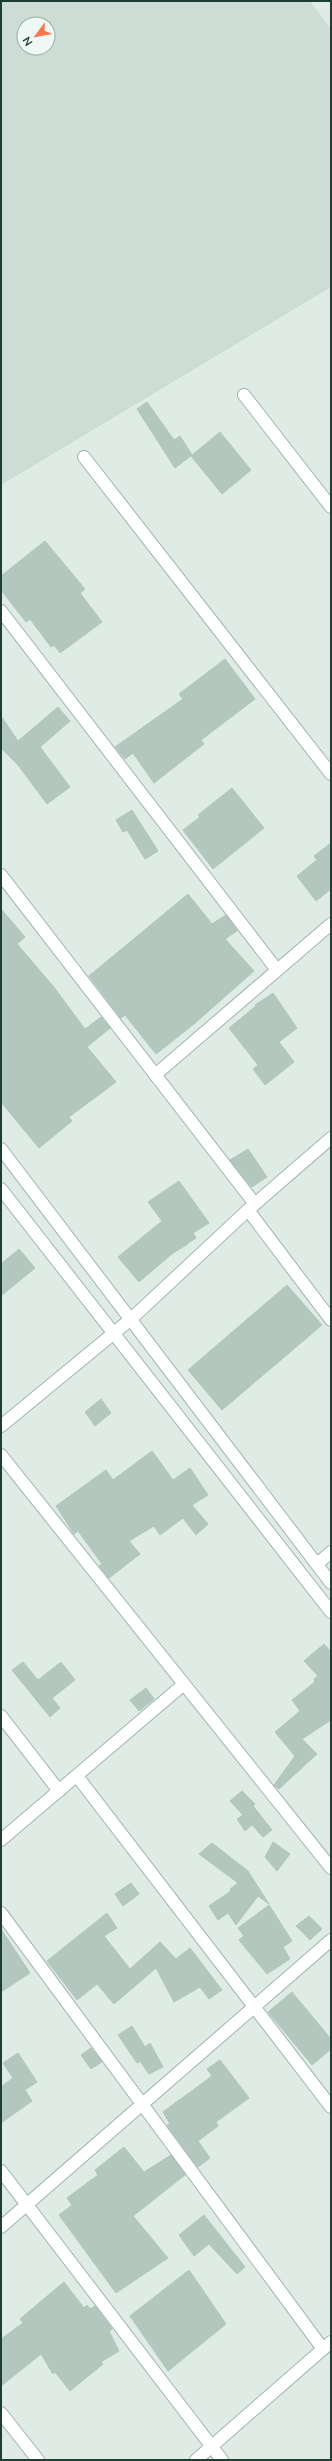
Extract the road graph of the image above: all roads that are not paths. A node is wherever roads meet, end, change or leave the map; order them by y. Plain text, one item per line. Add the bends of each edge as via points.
1 (244, 395) dead end
2 (84, 457) dead end
3 (331, 507) edge
4 (1, 611) edge
5 (331, 774) edge
6 (1, 875) edge
7 (331, 924) edge
8 (277, 970) junction
9 (155, 1075) junction
10 (331, 1138) edge
11 (1, 1149) edge
12 (1, 1189) edge
13 (252, 1207) junction
14 (131, 1319) junction
15 (331, 1320) edge
16 (112, 1333) junction
17 (1, 1426) edge
18 (1, 1455) edge
19 (331, 1552) edge
20 (317, 1564) junction
21 (331, 1583) edge
22 (331, 1612) edge
23 (184, 1684) junction
24 (1, 1716) edge
25 (77, 1776) junction
26 (59, 1791) junction
27 (1, 1840) edge
28 (331, 1868) edge
29 (1, 1913) edge
30 (331, 1940) edge
31 (253, 2008) junction
32 (144, 2104) junction
33 (331, 2107) edge
34 (1, 2171) edge
35 (27, 2205) junction
36 (1, 2227) edge
37 (327, 2346) edge
38 (1, 2412) edge
39 (212, 2446) junction
40 (38, 2460) edge
41 (196, 2460) edge
42 (222, 2460) edge

1 - 3 street
2 - 5 street
4 - 8 street
6 - 9 street
7 - 8 street
8 - 9 street
9 - 13 street
10 - 13 street
11 - 14 street
12 - 16 street
13 - 14 street
13 - 15 street
14 - 16 street
14 - 20 street
16 - 17 street
16 - 22 street
18 - 23 street
19 - 20 street
20 - 21 street
23 - 25 street
23 - 28 street
24 - 26 street
25 - 26 street
25 - 31 street
26 - 27 street
29 - 32 street
30 - 31 street
31 - 32 street
31 - 33 street
32 - 35 street
32 - 37 street
34 - 35 street
35 - 36 street
35 - 39 street
37 - 39 street
38 - 40 street
39 - 41 street
39 - 42 street

